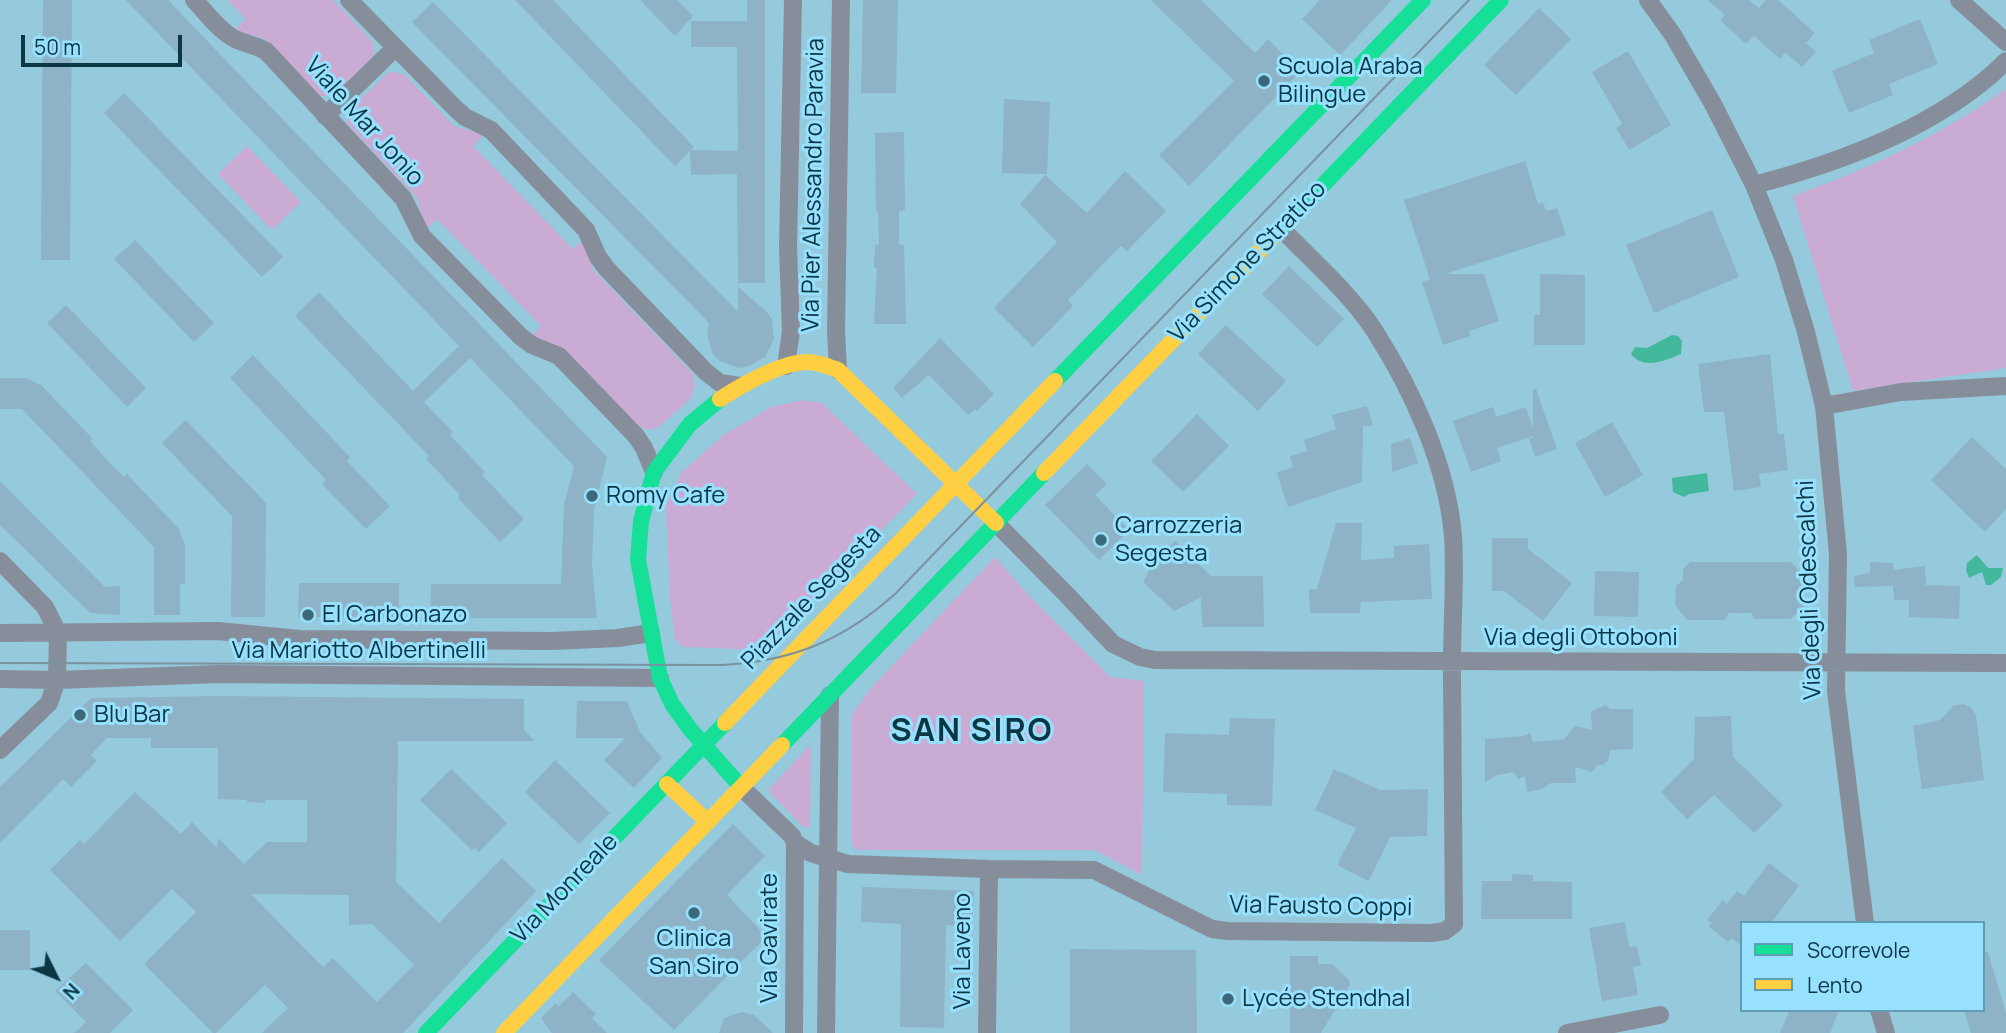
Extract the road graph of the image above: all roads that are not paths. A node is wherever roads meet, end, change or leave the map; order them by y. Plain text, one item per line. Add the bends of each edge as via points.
1 (194, 0) edge
2 (349, 0) edge
3 (793, 0) edge
4 (841, 0) edge
5 (1423, 0) edge
6 (1501, 0) edge
7 (1648, 0) edge
8 (1959, 0) edge
9 (2006, 42) edge
10 (396, 48) junction
11 (2006, 61) edge
12 (325, 116) junction
13 (1754, 185) junction
14 (1281, 228) junction
15 (786, 366) junction
16 (838, 370) junction
17 (740, 386) junction
18 (2006, 386) edge
19 (1824, 405) junction
20 (654, 472) junction
21 (956, 485) junction
22 (996, 523) junction
23 (0, 561) edge
24 (58, 632) junction
25 (0, 633) edge
26 (651, 633) junction
27 (1451, 662) junction
28 (2006, 663) edge
29 (1836, 664) junction
30 (660, 677) junction
31 (0, 680) edge
32 (57, 680) junction
33 (830, 695) junction
34 (704, 745) junction
35 (0, 750) edge
36 (667, 783) junction
37 (741, 787) junction
38 (708, 821) junction
39 (796, 843) junction
40 (828, 859) junction
41 (989, 869) junction
42 (1865, 921) edge
43 (1880, 1012) edge
44 (1660, 1015) dead end
45 (426, 1033) edge
46 (504, 1033) edge
47 (794, 1033) edge
48 (826, 1033) edge
49 (987, 1033) edge
50 (1567, 1033) edge
51 (1886, 1033) edge

1 - 12 street, Viale Mar Jonio via 235,39 266,51
2 - 10 street
3 - 15 street, Via Pier Alessandro Paravia
4 - 16 street, Via Pier Alessandro Paravia
5 - 21 main road
6 - 14 main road, Via Simone Stratico
7 - 13 street, Via degli Odescalchi via 1713,104
8 - 9 street
10 - 12 street
10 - 17 street via 465,117 491,130 586,230 607,269 706,372 720,383
11 - 13 street via 1953,103 1911,128
12 - 20 street, Viale Mar Jonio via 403,198 422,236 521,337 559,356 636,436
13 - 19 street, Via degli Odescalchi via 1784,260
14 - 22 main road, Via Simone Stratico
14 - 27 street via 1372,327 1422,419 1452,534
15 - 16 main road via 820,363
15 - 17 main road
16 - 21 main road
17 - 20 main road via 690,424
18 - 19 street via 1901,392
19 - 29 street, Via degli Odescalchi via 1838,554
20 - 26 main road via 641,521 638,560
21 - 22 main road
21 - 34 main road, Piazzale Segesta
22 - 27 street, Via degli Ottoboni via 1113,644 1140,657
22 - 33 main road
23 - 24 street via 45,607
24 - 25 street, Via Mariotto Albertinelli
24 - 26 street, Via Mariotto Albertinelli via 218,631 299,639 551,641
24 - 32 street
26 - 30 main road
27 - 29 street, Via degli Ottoboni
27 - 41 street, Via Fausto Coppi via 1454,924 1445,931 1212,929 1094,870
28 - 29 street, Via degli Ottoboni
29 - 42 street, Via degli Odescalchi
30 - 32 street, Via Mariotto Albertinelli via 219,674
30 - 34 main road via 671,704
31 - 32 street, Via Mariotto Albertinelli
32 - 35 street via 48,703
33 - 37 main road
33 - 40 street
34 - 36 main road, Via Monreale
34 - 37 main road
36 - 38 main road
36 - 45 main road, Via Monreale
37 - 38 main road
37 - 39 street
38 - 46 main road
39 - 40 street
39 - 47 street, Via Gavirate
40 - 41 street via 870,866
40 - 48 street
41 - 49 street, Via Laveno
43 - 51 street
44 - 50 street

